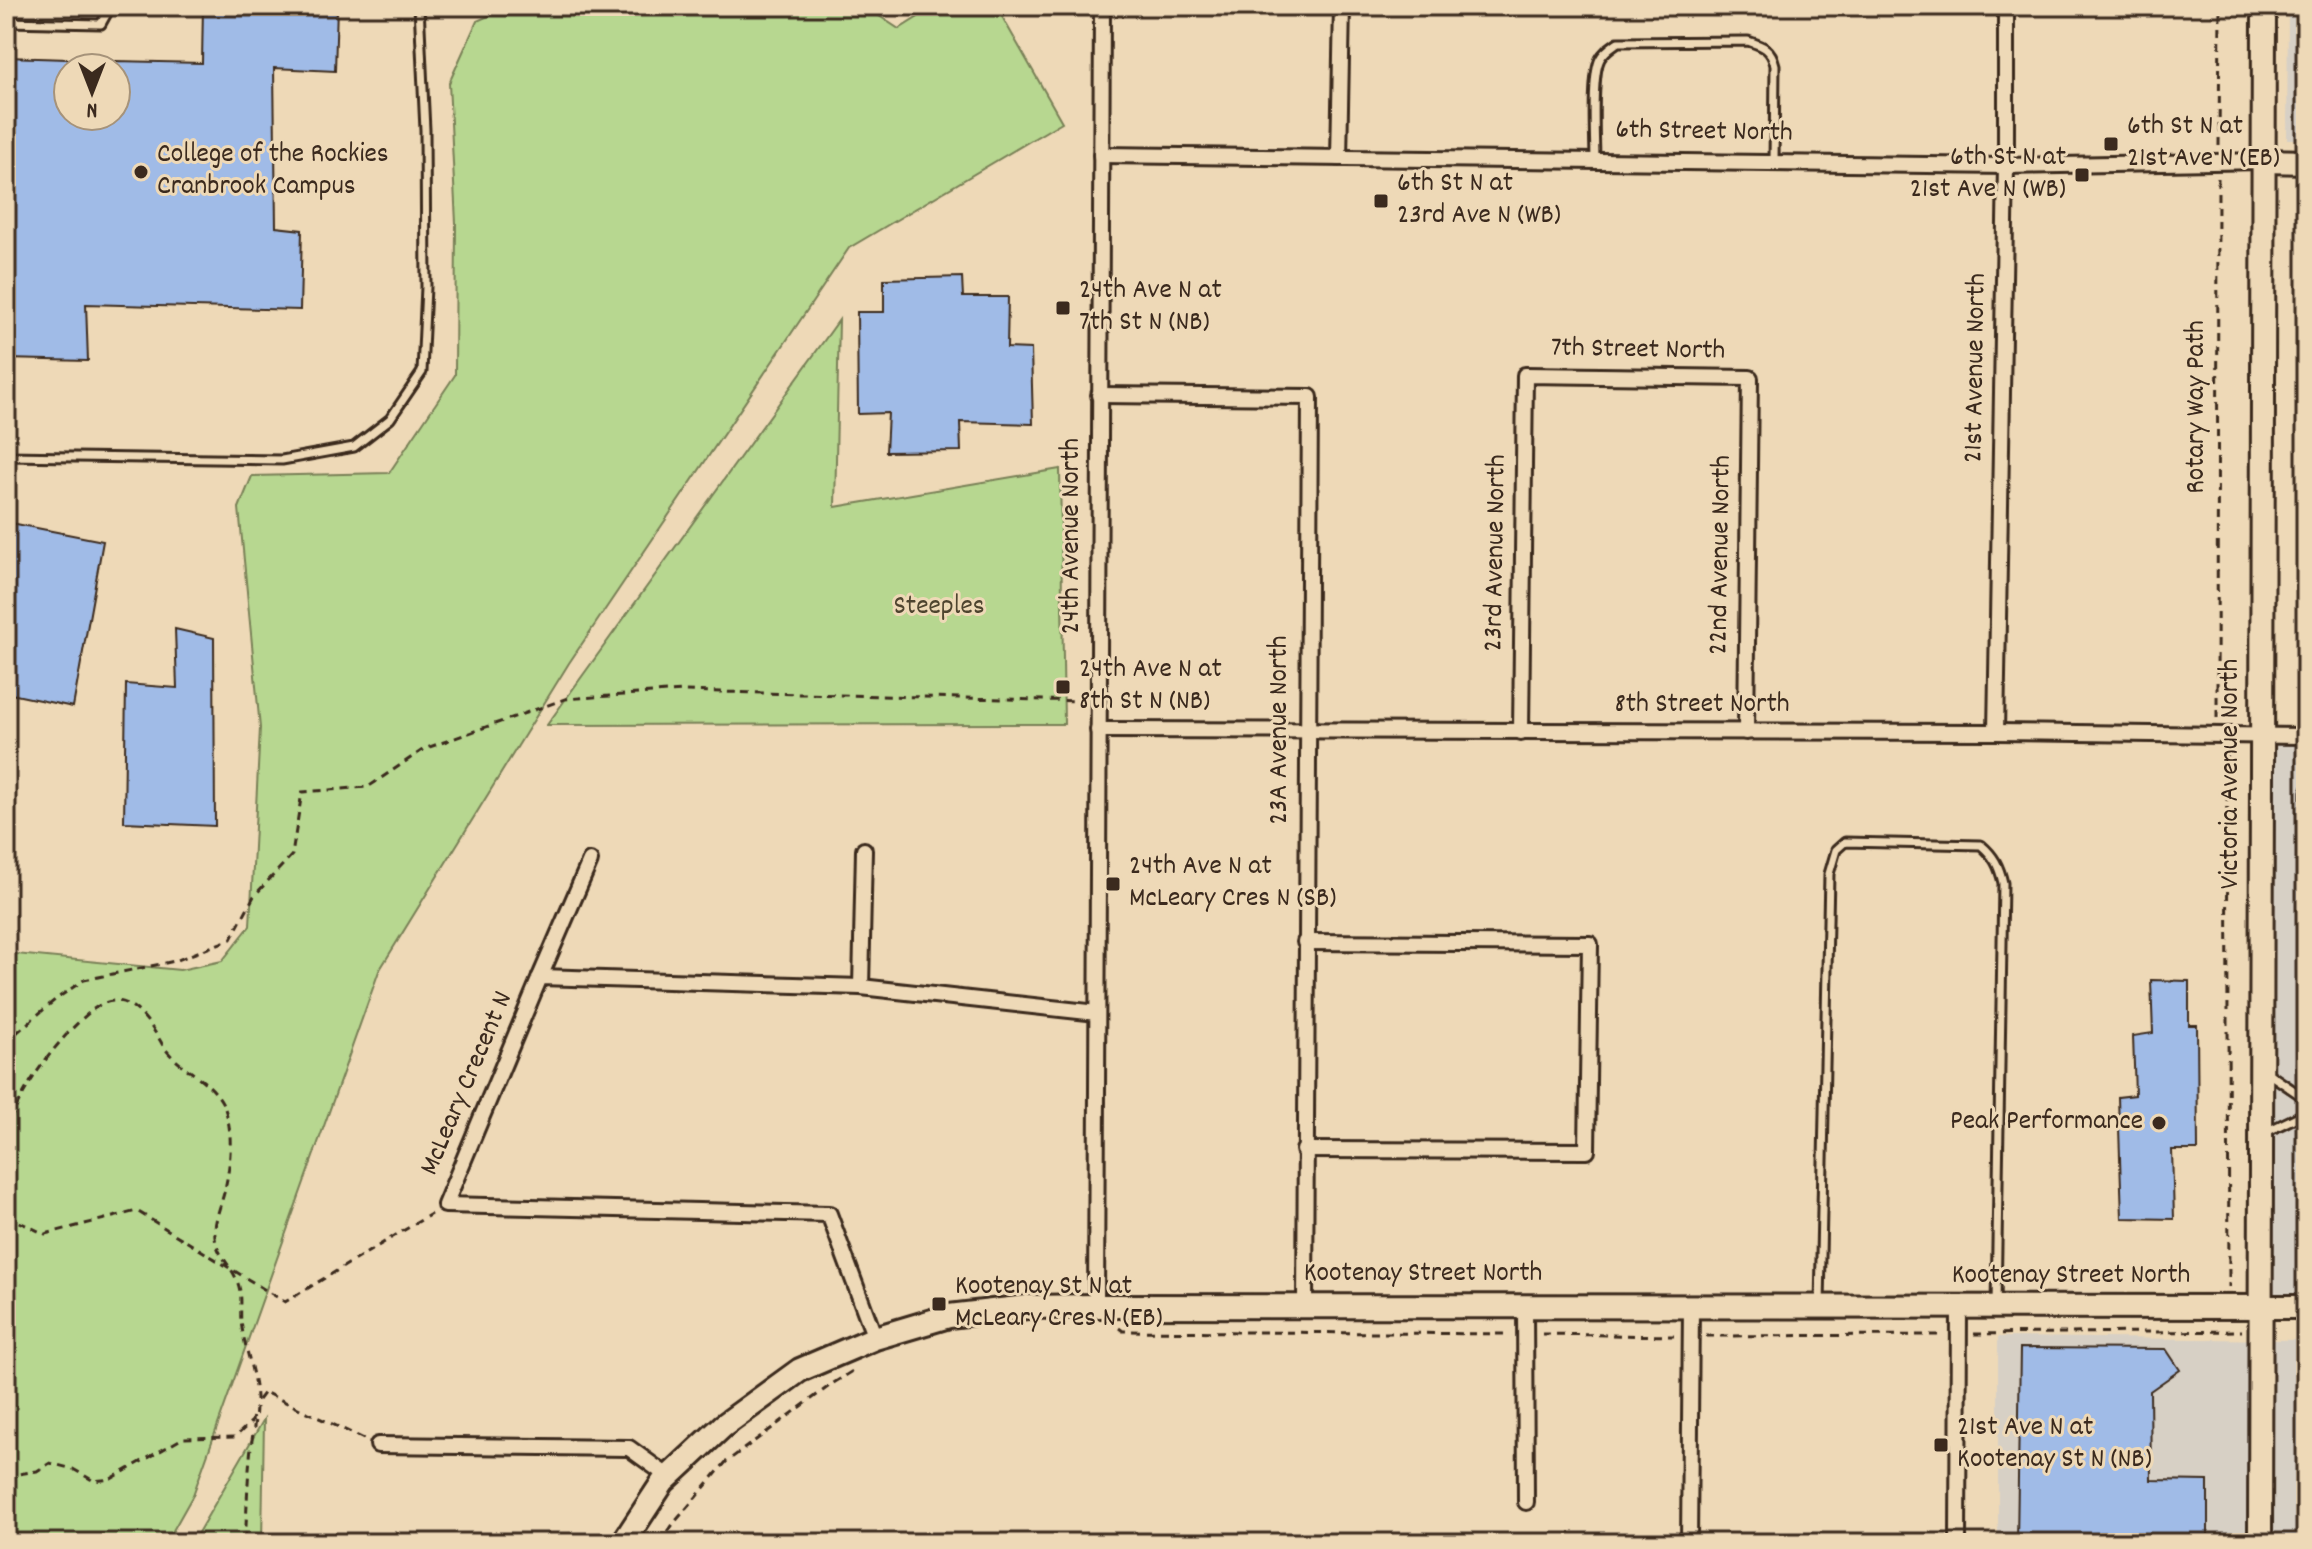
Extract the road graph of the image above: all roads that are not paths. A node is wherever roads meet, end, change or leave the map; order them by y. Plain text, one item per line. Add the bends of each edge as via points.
1 (111, 6) edge
2 (419, 6) edge
3 (1102, 6) edge
4 (1342, 6) edge
5 (2006, 6) edge
6 (2264, 6) edge
7 (6, 22) edge
8 (1101, 155) junction
9 (1339, 158) junction
10 (2263, 161) junction
11 (1595, 162) junction
12 (2306, 162) edge
13 (1774, 164) junction
14 (2006, 166) junction
15 (1525, 375) joint
16 (1750, 378) joint
17 (1099, 395) junction
18 (6, 456) edge
19 (1098, 730) junction
20 (1307, 731) junction
21 (1521, 732) junction
22 (1746, 732) junction
23 (1996, 732) junction
24 (2262, 735) junction
25 (2306, 736) edge
26 (2306, 791) edge
27 (864, 850) dead end
28 (590, 861) dead end
29 (2305, 922) edge
30 (1305, 942) junction
31 (540, 977) junction
32 (2305, 981) edge
33 (861, 987) junction
34 (1097, 1013) junction
35 (2306, 1066) edge
36 (2262, 1069) junction
37 (2306, 1099) edge
38 (2306, 1107) edge
39 (2262, 1134) junction
40 (1304, 1150) junction
41 (1305, 1305) junction
42 (1525, 1305) junction
43 (1096, 1306) junction
44 (1691, 1307) junction
45 (1820, 1307) junction
46 (1959, 1307) junction
47 (1996, 1307) junction
48 (2261, 1307) junction
49 (2306, 1307) edge
50 (875, 1338) junction
51 (378, 1445) road end
52 (669, 1477) junction
53 (1526, 1502) dead end
54 (623, 1543) edge
55 (1689, 1543) edge
56 (1958, 1543) edge
57 (2260, 1543) edge

1 - 7 lane via 101,24
2 - 18 lane via 425,146 422,372 390,419 354,447 282,460
3 - 8 street, 24th Avenue North
4 - 9 street
5 - 14 street, 21st Avenue North
6 - 10 street, Victoria Avenue North
8 - 9 street, 6th Street North
8 - 17 street, 24th Avenue North
9 - 11 street, 6th Street North
10 - 12 street, 6th Street North
10 - 14 street, 6th Street North
10 - 24 street, Victoria Avenue North
11 - 13 street, 6th Street North
11 - 13 lane via 1596,78 1598,61 1608,49 1618,42 1748,41 1772,53 1775,65
13 - 14 street, 6th Street North
14 - 23 street, 21st Avenue North
15 - 16 street, 7th Street North
15 - 21 street, 23rd Avenue North
16 - 22 street, 22nd Avenue North
17 - 19 street, 24th Avenue North
17 - 20 street, 23A Avenue North via 1310,397
19 - 20 street, 8th Street North
19 - 34 street, 24th Avenue North
20 - 21 street, 8th Street North
20 - 30 street, 23A Avenue North
21 - 22 street, 8th Street North
22 - 23 street, 8th Street North
23 - 24 street, 8th Street North
24 - 25 street, 8th Street North
24 - 36 street, Victoria Avenue North
26 - 29 lane
27 - 33 street
28 - 31 street
29 - 32 lane
30 - 40 street, 23A Avenue North
30 - 40 street via 1590,944 1587,1151
31 - 33 street, McLeary Crecent N
31 - 50 street, McLeary Crecent N via 445,1205 829,1214
32 - 35 lane
33 - 34 street, McLeary Crecent N
34 - 43 street, 24th Avenue North
36 - 37 lane
36 - 39 street, Victoria Avenue North
38 - 39 lane via 2299,1116
39 - 48 street, Victoria Avenue North
40 - 41 street, 23A Avenue North
41 - 42 street, Kootenay Street North
41 - 43 street, Kootenay Street North
42 - 44 street, Kootenay Street North
42 - 53 street
43 - 50 street, Kootenay Street North via 949,1316
44 - 45 street, Kootenay Street North
44 - 55 street
45 - 46 street, Kootenay Street North
45 - 47 lane via 1829,874 1836,850 1845,842 1981,845 1999,868 2003,883
46 - 47 street, Kootenay Street North
46 - 56 street
47 - 48 street, Kootenay Street North
48 - 49 street, Kootenay Street North
48 - 57 street, Victoria Avenue North
50 - 52 street, Kootenay Street North via 800,1370 723,1426
51 - 52 street via 629,1448
52 - 54 street, Kootenay Street North

